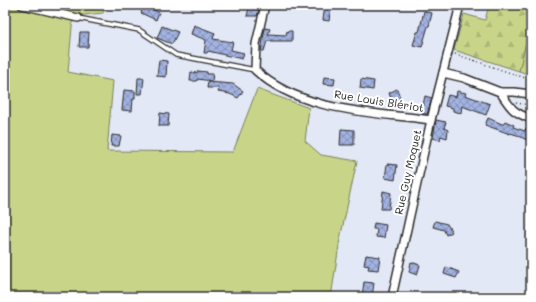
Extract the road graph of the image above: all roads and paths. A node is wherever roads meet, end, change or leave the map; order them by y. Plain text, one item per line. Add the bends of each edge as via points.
1 (22, 5) edge
2 (265, 5) edge
3 (460, 5) edge
4 (78, 18) joint
5 (448, 52) junction
6 (255, 70) junction
7 (442, 73) junction
8 (531, 80) edge
9 (500, 92) junction
10 (531, 94) edge
11 (531, 105) edge
12 (509, 106) junction
13 (531, 119) edge
14 (431, 120) junction
15 (392, 297) edge

1 - 4 street
2 - 6 street via 256,44
3 - 5 street, Rue Guy Moquet
4 - 6 lane, Rue Louis Blériot via 139,30 176,54
5 - 7 street, Rue Guy Moquet
5 - 8 path
6 - 14 street, Rue Louis Blériot via 265,80 294,96 342,109
7 - 9 street via 464,78
7 - 14 street, Rue Guy Moquet
9 - 10 street
9 - 12 street
11 - 12 path via 517,102
12 - 13 street via 517,114
14 - 15 street, Rue Guy Moquet

